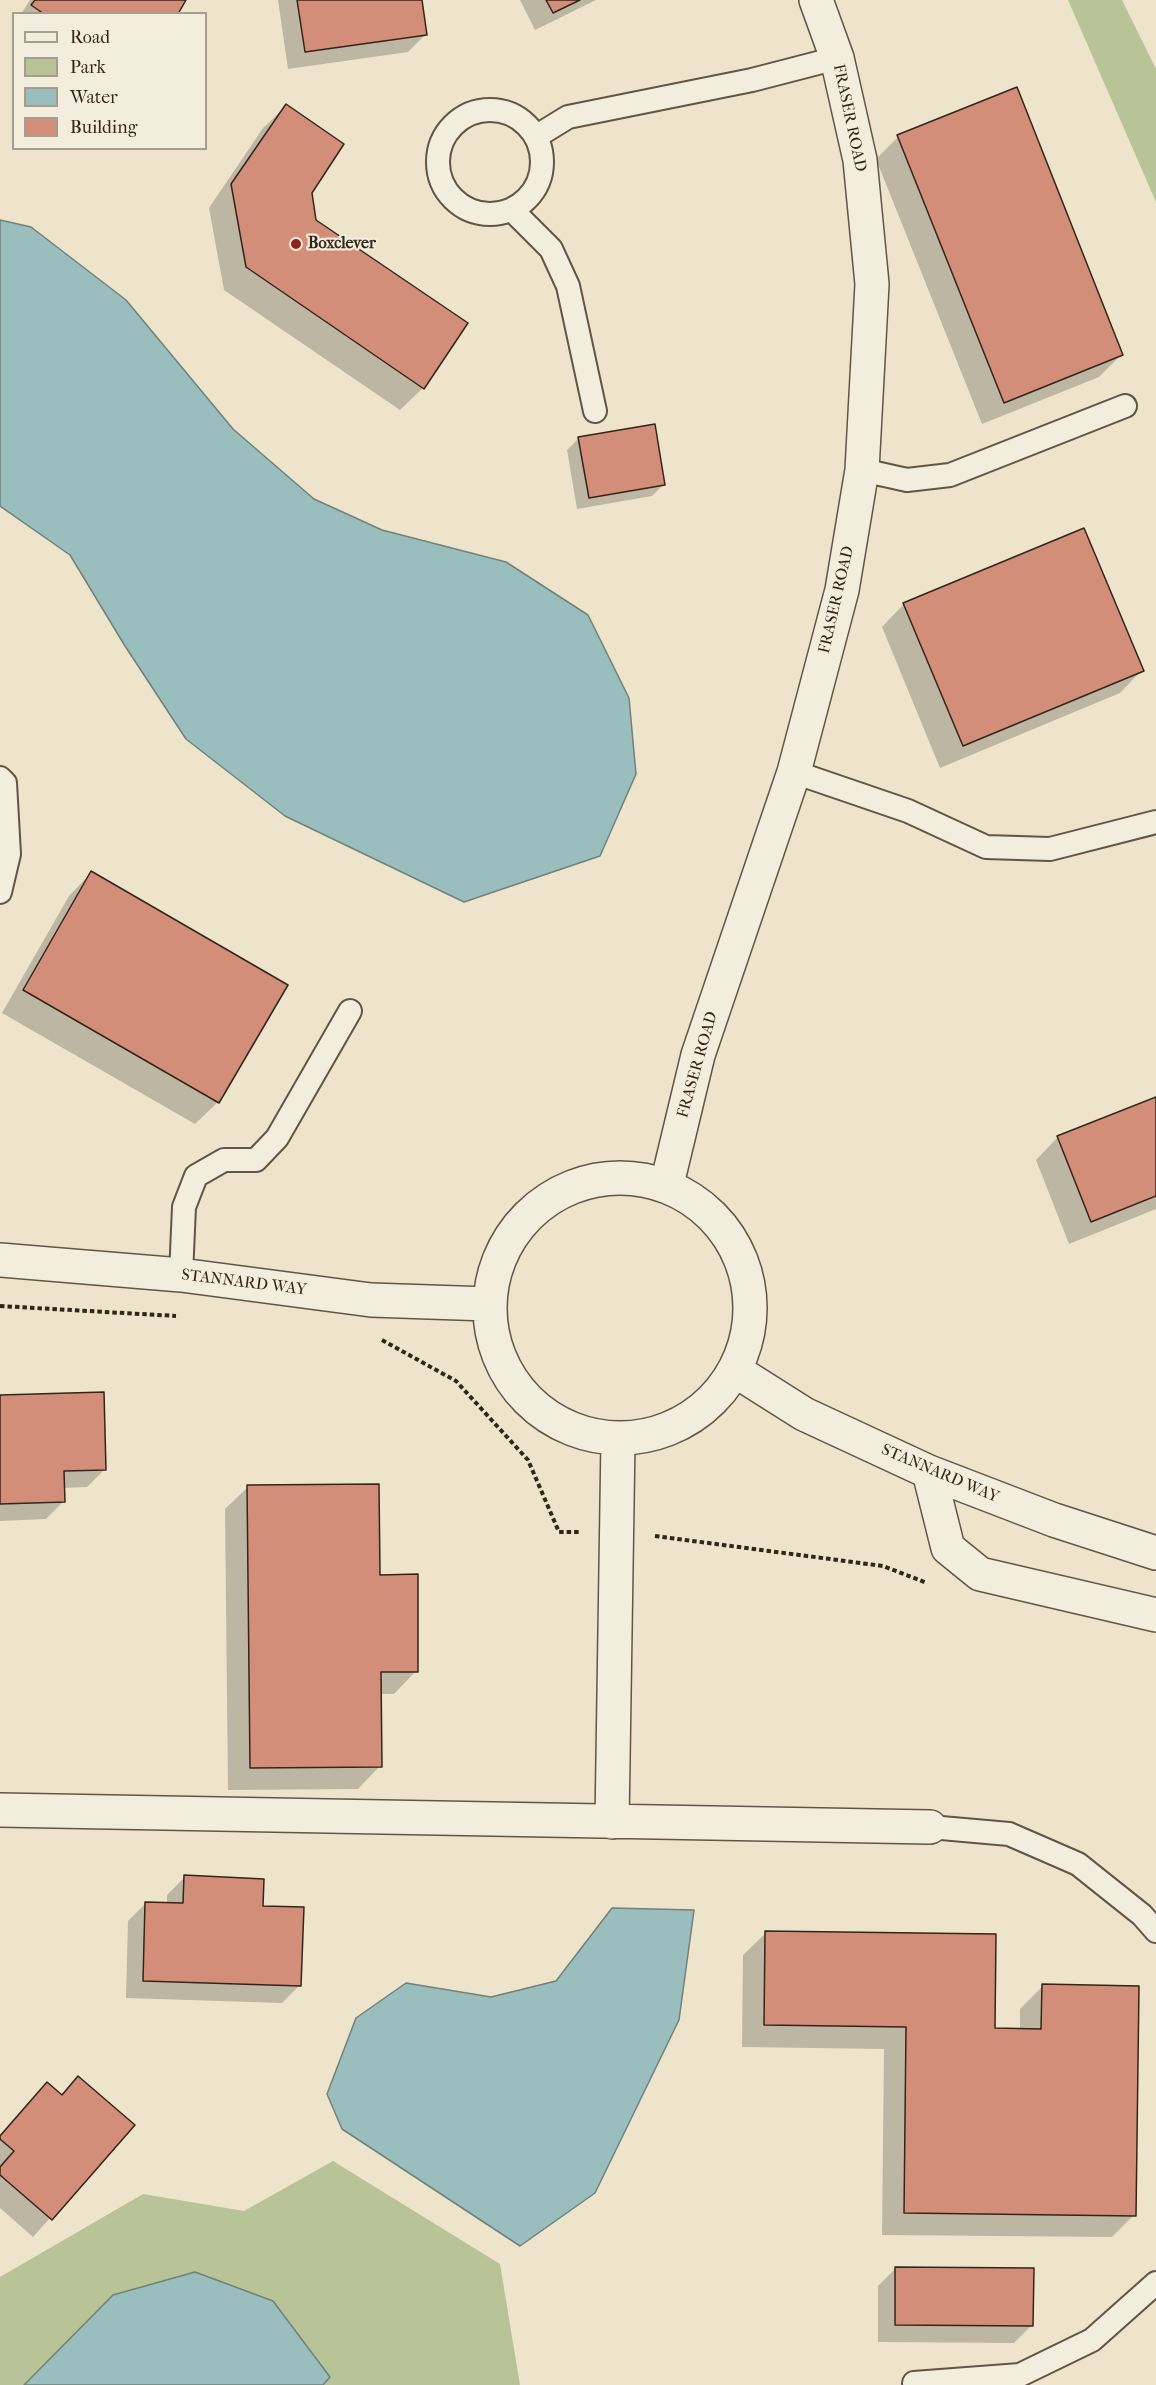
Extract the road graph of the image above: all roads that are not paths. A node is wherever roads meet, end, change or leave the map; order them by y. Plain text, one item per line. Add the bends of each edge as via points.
1 (816, 0) edge
2 (837, 58) junction
3 (537, 136) junction
4 (513, 211) junction
5 (1125, 406) dead end
6 (595, 411) dead end
7 (862, 470) junction
8 (794, 772) junction
9 (0, 778) edge
10 (1156, 822) edge
11 (0, 892) edge
12 (350, 1011) dead end
13 (667, 1184) junction
14 (0, 1260) edge
15 (181, 1275) junction
16 (488, 1304) junction
17 (736, 1371) junction
18 (618, 1440) junction
19 (929, 1472) junction
20 (1156, 1553) edge
21 (1156, 1615) edge
22 (0, 1810) edge
23 (612, 1822) junction
24 (930, 1827) joint
25 (1156, 1930) edge
26 (1156, 2283) edge
27 (914, 2383) dead end

1 - 2 street, FRASER ROAD
2 - 3 lane via 752,80 568,117
2 - 7 street, FRASER ROAD via 860,160 872,284
3 - 4 lane via 544,166 536,192
3 - 4 lane via 511,113 492,108 465,116 445,135 437,162 444,189 463,209 484,216
4 - 6 lane via 551,249 568,286
5 - 7 lane via 950,475 907,480
7 - 8 street, FRASER ROAD via 842,590
8 - 10 lane via 908,811 986,847 1050,849
8 - 13 street, FRASER ROAD via 698,1055
9 - 11 lane via 5,783 9,854
12 - 15 lane via 278,1138 256,1160 224,1160 196,1176 184,1207
13 - 16 street via 622,1176 575,1184 533,1208 501,1253
13 - 17 street via 702,1204 737,1246 750,1283 751,1324
14 - 15 street, STANNARD WAY
15 - 16 street, STANNARD WAY via 370,1300
16 - 18 street via 497,1356 522,1396 565,1428
17 - 18 street via 701,1412 658,1434
17 - 19 street, STANNARD WAY via 804,1414
18 - 23 street
19 - 20 street, STANNARD WAY via 1054,1520
19 - 21 street via 948,1548 980,1574
22 - 23 street
23 - 24 street
24 - 25 lane via 1009,1834 1078,1864
26 - 27 lane via 1092,2340 1020,2375

